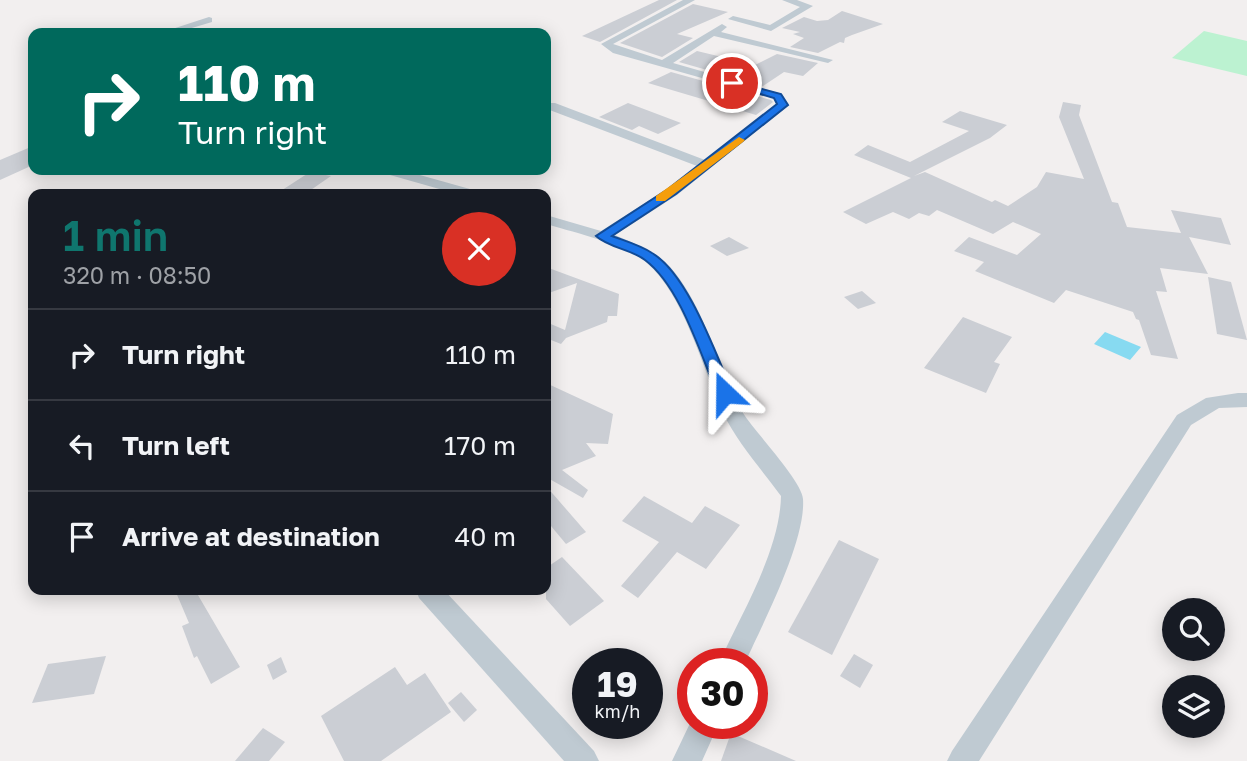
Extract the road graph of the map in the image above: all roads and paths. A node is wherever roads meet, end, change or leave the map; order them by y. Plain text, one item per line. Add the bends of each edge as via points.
1 (690, 0) edge
2 (786, 0) edge
3 (209, 20) dead end
4 (182, 28) edge
5 (712, 33) junction
6 (828, 60) dead end
7 (664, 64) junction
8 (551, 106) dead end
9 (707, 165) junction
10 (406, 175) edge
11 (454, 189) edge
12 (551, 220) edge
13 (603, 236) junction
14 (1247, 400) edge
15 (433, 595) edge
16 (739, 648) edge
17 (697, 739) edge
18 (584, 761) edge
19 (687, 761) edge
20 (961, 761) edge

1 - 7 street via 606,44
2 - 5 street via 808,6 771,28 735,18
3 - 4 street
5 - 6 street
5 - 7 street
7 - 9 street via 782,100 780,109
8 - 9 street
9 - 13 street
10 - 11 street
12 - 13 street
13 - 16 street via 649,256 670,277 734,415 792,495 792,513 775,566
14 - 20 street via 1201,406 1184,420
15 - 18 street
17 - 19 street

